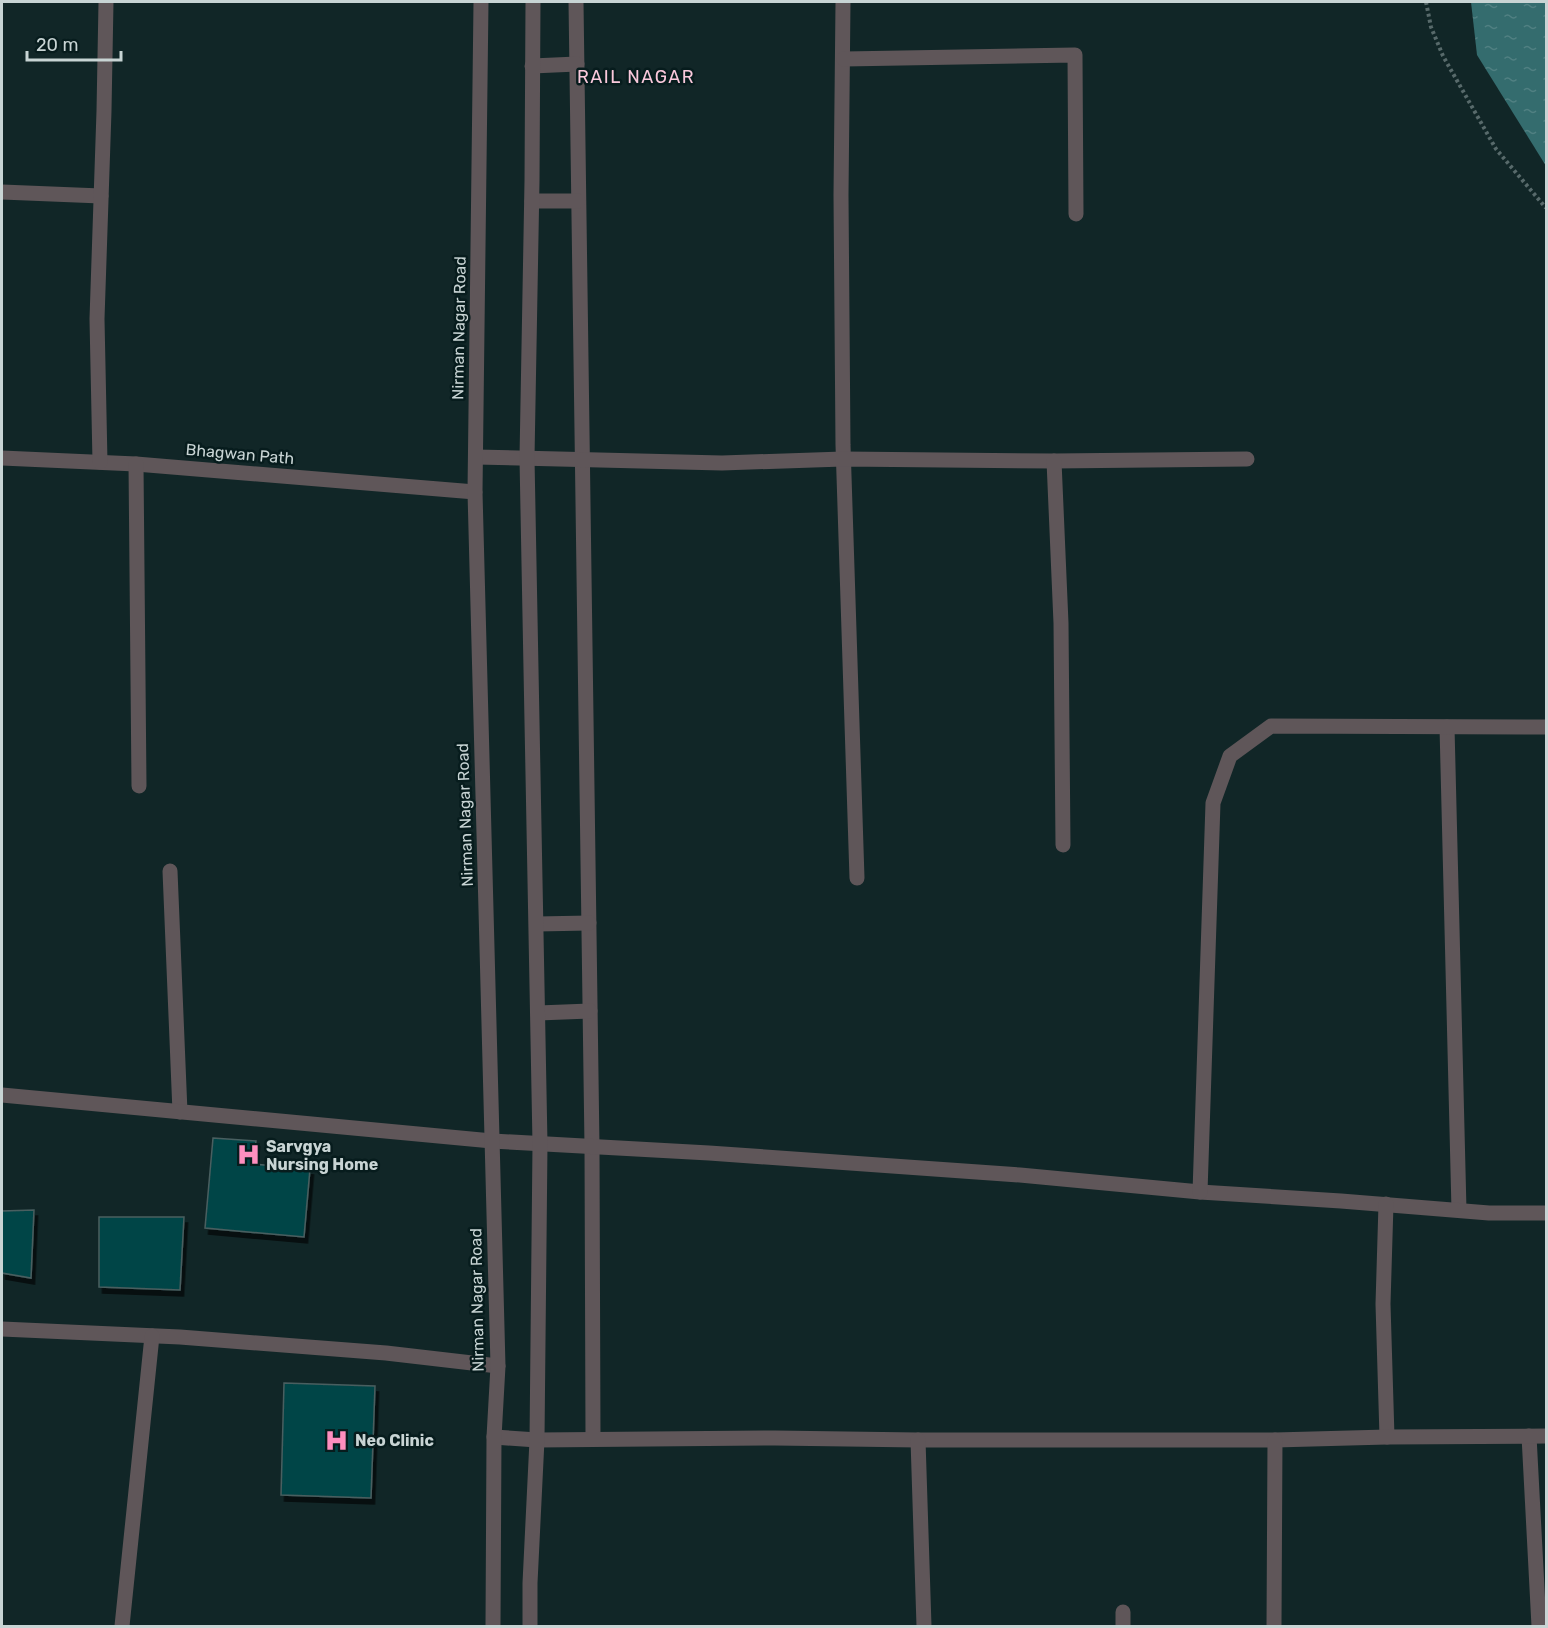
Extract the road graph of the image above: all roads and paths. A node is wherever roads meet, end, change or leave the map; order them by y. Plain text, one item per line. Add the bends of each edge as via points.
1 (106, 2) edge
2 (482, 2) edge
3 (532, 2) edge
4 (576, 2) edge
5 (843, 2) edge
6 (1426, 2) edge
7 (844, 59) junction
8 (577, 64) junction
9 (532, 66) junction
10 (2, 192) edge
11 (101, 196) junction
12 (532, 201) junction
13 (578, 201) junction
14 (1546, 208) edge
15 (1077, 214) dead end
16 (476, 457) junction
17 (2, 458) edge
18 (527, 458) junction
19 (843, 459) junction
20 (1247, 459) dead end
21 (582, 460) junction
22 (1054, 461) junction
23 (100, 462) junction
24 (136, 464) junction
25 (475, 492) junction
26 (1448, 727) junction
27 (1546, 727) edge
28 (139, 786) dead end
29 (1063, 845) dead end
30 (170, 871) dead end
31 (857, 878) dead end
32 (589, 923) junction
33 (537, 924) junction
34 (590, 1011) junction
35 (538, 1013) junction
36 (2, 1095) edge
37 (180, 1112) junction
38 (492, 1142) junction
39 (540, 1144) junction
40 (592, 1147) junction
41 (1200, 1192) junction
42 (1386, 1204) junction
43 (1459, 1210) junction
44 (1546, 1214) edge
45 (2, 1329) edge
46 (152, 1335) junction
47 (498, 1366) junction
48 (1529, 1436) junction
49 (1546, 1436) edge
50 (494, 1437) junction
51 (1387, 1437) junction
52 (593, 1439) junction
53 (537, 1440) junction
54 (918, 1440) junction
55 (1275, 1440) junction
56 (122, 1626) edge
57 (493, 1626) edge
58 (530, 1626) edge
59 (924, 1626) edge
60 (1274, 1626) edge
61 (1539, 1626) edge

1 - 11 street
2 - 16 street, Nirman Nagar Road
3 - 9 street
4 - 8 street
5 - 7 street
6 - 14 path via 1443,56 1496,149
7 - 15 street via 1075,55
7 - 19 street
8 - 9 street
8 - 13 street
9 - 12 street
10 - 11 street
11 - 23 street via 97,319
12 - 13 street
12 - 18 street
13 - 21 street
16 - 18 street
16 - 25 street, Nirman Nagar Road
17 - 23 street, Bhagwan Path
18 - 21 street
18 - 33 street
19 - 21 street via 722,463
19 - 22 street
19 - 31 street
20 - 22 street
21 - 32 street
22 - 29 street via 1061,623
23 - 24 street, Bhagwan Path
24 - 25 street, Bhagwan Path
24 - 28 street
25 - 38 street, Nirman Nagar Road
26 - 27 street
26 - 41 street via 1271,726 1230,756 1213,803
26 - 43 street
30 - 37 street
32 - 33 street
32 - 34 street
33 - 35 street
34 - 35 street
34 - 40 street
35 - 39 street
36 - 37 street
37 - 38 street
38 - 39 street
38 - 47 street, Nirman Nagar Road
39 - 40 street
39 - 53 street
40 - 41 street via 1020,1175
40 - 52 street
41 - 42 street
42 - 43 street
42 - 51 street via 1383,1304
43 - 44 street
45 - 46 street
46 - 47 street
46 - 56 street
47 - 50 street, Nirman Nagar Road
48 - 49 street
48 - 51 street
48 - 61 street
50 - 53 street
50 - 57 street, Nirman Nagar Road
51 - 55 street
52 - 53 street
52 - 54 street
53 - 58 street
54 - 55 street
54 - 59 street
55 - 60 street

